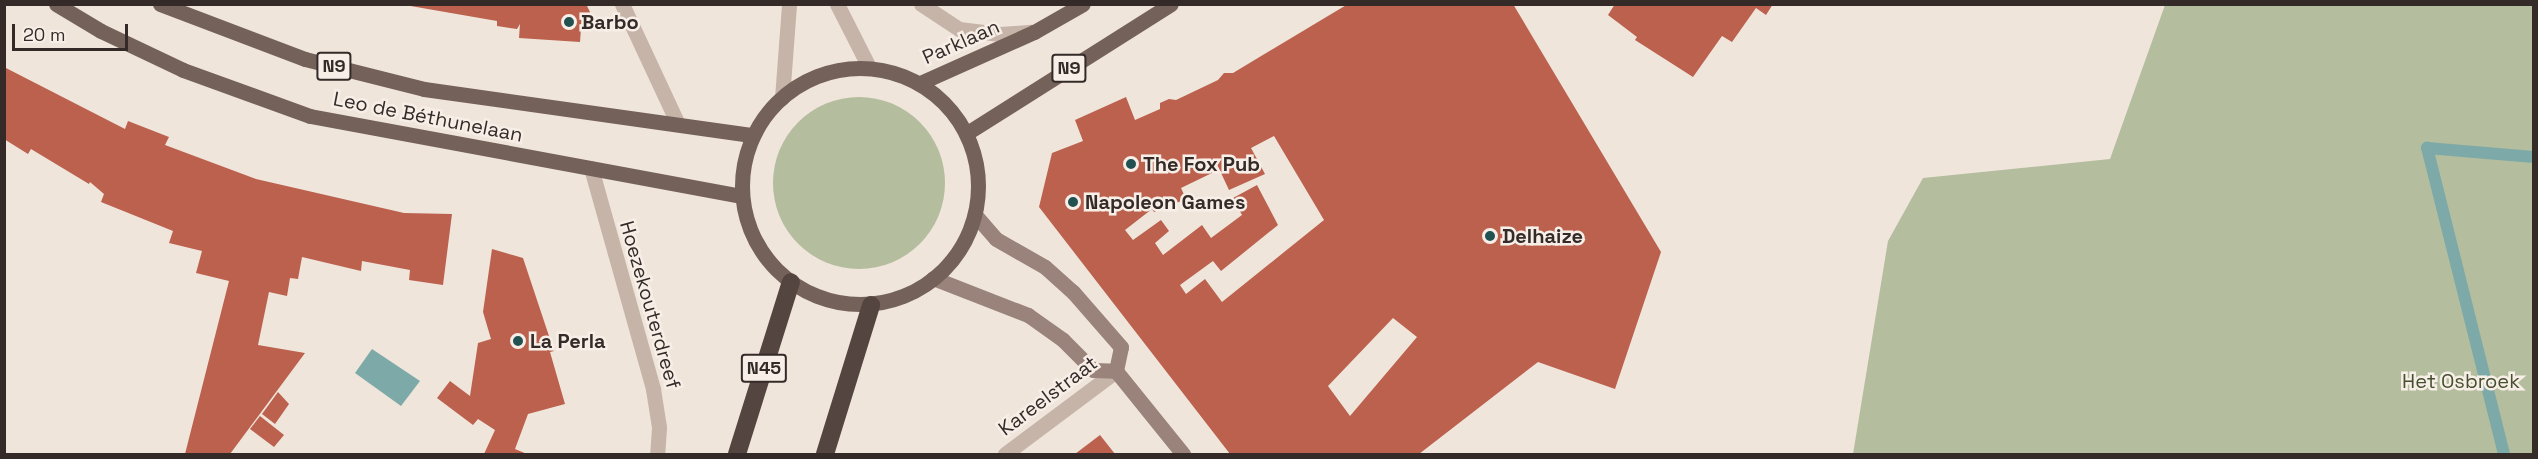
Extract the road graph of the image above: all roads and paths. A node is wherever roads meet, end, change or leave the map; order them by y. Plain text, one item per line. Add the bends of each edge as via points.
1 (56, 4) edge
2 (160, 4) edge
3 (622, 4) edge
4 (789, 4) edge
5 (837, 4) edge
6 (921, 4) edge
7 (1083, 4) edge
8 (1171, 4) edge
9 (1034, 32) junction
10 (869, 67) junction
11 (920, 84) junction
12 (782, 98) junction
13 (678, 124) junction
14 (967, 133) junction
15 (753, 135) junction
16 (591, 168) junction
17 (741, 196) junction
18 (976, 216) junction
19 (933, 278) junction
20 (791, 282) junction
21 (871, 304) junction
22 (1116, 371) junction
23 (657, 454) edge
24 (737, 454) edge
25 (825, 454) edge
26 (1005, 454) edge
27 (1183, 454) edge

1 - 16 main road, Leo de Béthunelaan via 101,31 183,70 310,116
2 - 13 main road, Leo de Béthunelaan / N9 via 305,59 423,89
3 - 13 street
4 - 12 street
5 - 10 street
6 - 9 street via 959,28 1000,34
7 - 9 main road, Parklaan / N9
8 - 14 main road, N9
9 - 11 main road, Parklaan / N9
10 - 11 main road
10 - 12 main road via 816,77
11 - 14 main road via 950,108
12 - 15 main road
13 - 15 main road, Leo de Béthunelaan / N9
14 - 18 main road via 978,185
15 - 17 main road via 742,169
16 - 17 main road, Leo de Béthunelaan
16 - 23 street, Hoezekouterdreef via 653,389 659,428
17 - 20 main road via 751,237 771,268
18 - 19 main road via 958,251
18 - 22 main road via 996,239 1045,267 1073,292 1121,347
19 - 21 main road via 904,296
19 - 22 main road via 1028,315 1063,340 1093,370
20 - 21 main road via 827,299
20 - 24 highway, N45
21 - 25 highway
22 - 26 street, Kareelstraat
22 - 27 main road

